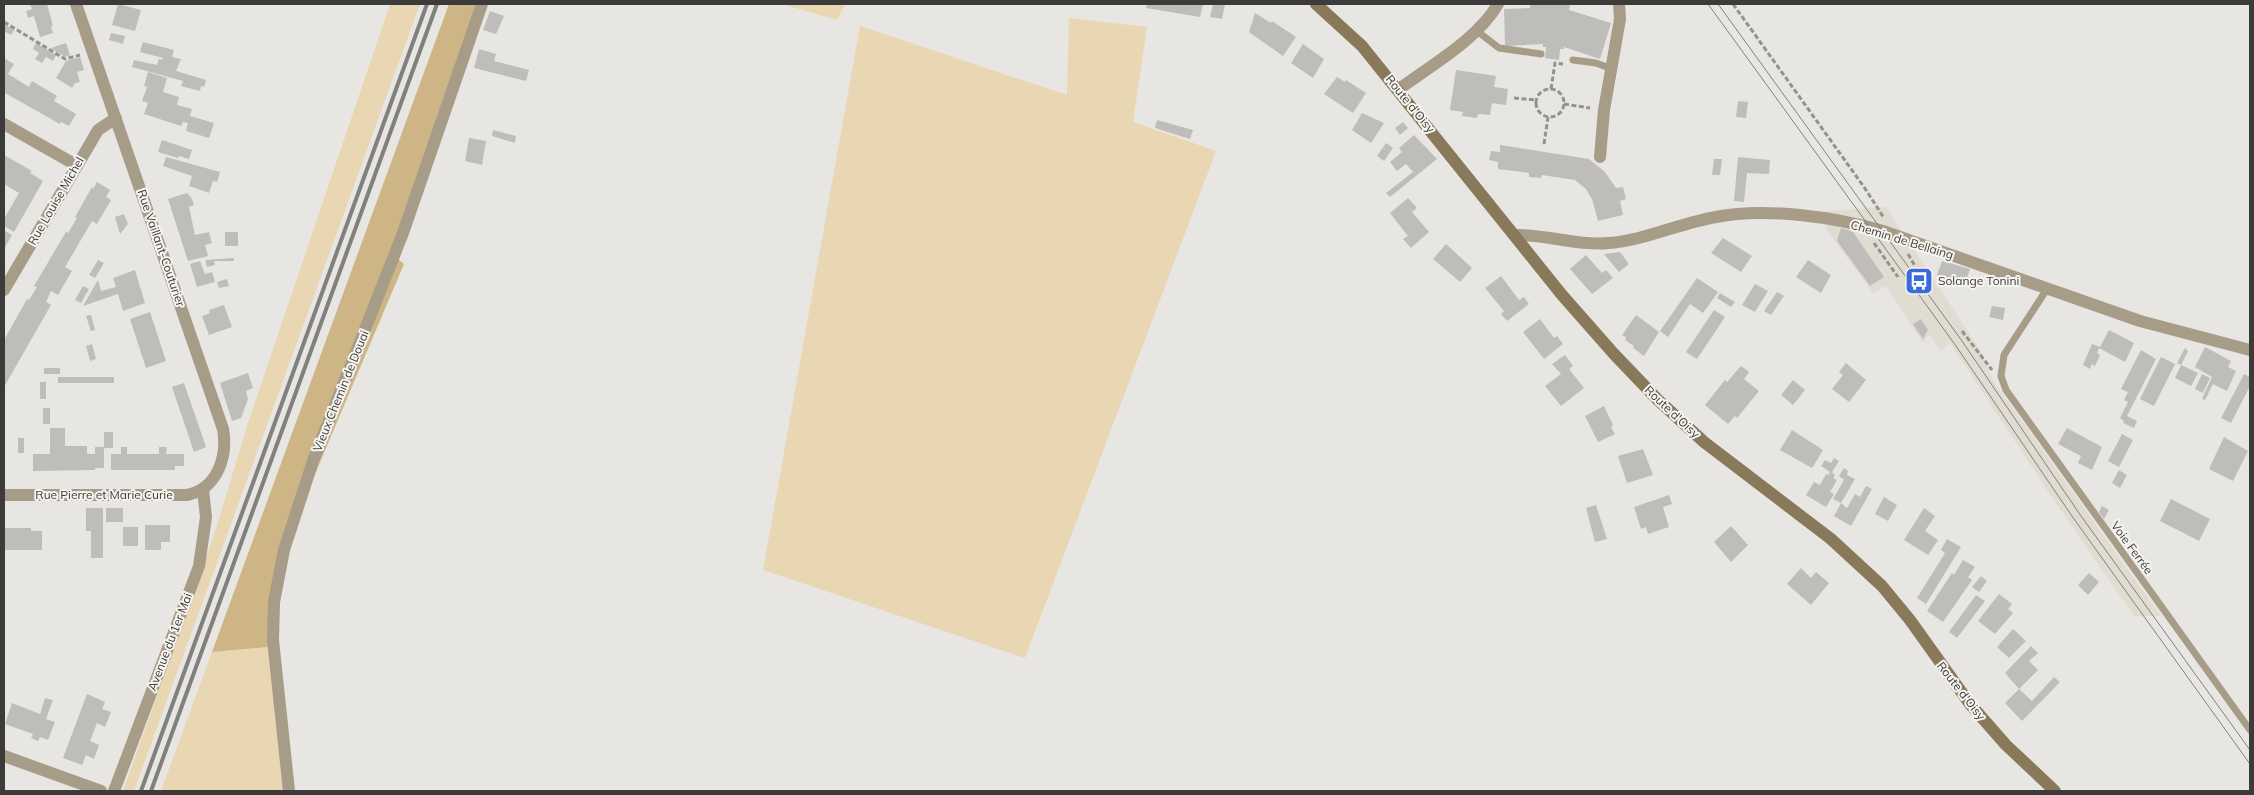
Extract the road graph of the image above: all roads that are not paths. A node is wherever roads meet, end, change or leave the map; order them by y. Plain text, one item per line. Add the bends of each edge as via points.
1 (76, 4) edge
2 (482, 4) edge
3 (1316, 4) edge
4 (1498, 4) edge
5 (1619, 4) edge
6 (1477, 32) junction
7 (1541, 54) dead end
8 (1573, 60) road end
9 (1612, 69) junction
10 (1398, 90) junction
11 (116, 118) junction
12 (4, 124) edge
13 (1600, 157) dead end
14 (76, 165) junction
15 (1514, 236) junction
16 (2047, 289) junction
17 (4, 290) edge
18 (2250, 350) edge
19 (203, 490) junction
20 (4, 495) edge
21 (2250, 730) edge
22 (4, 756) edge
23 (101, 791) edge
24 (114, 791) edge
25 (289, 791) edge
26 (2055, 791) edge

1 - 11 street, Rue Vaillant-Couturier
2 - 25 street, Vieux Chemin de Douai via 403,233 312,462 284,550 274,602 273,640
3 - 10 street, Route d'Oisy via 1362,46
4 - 6 street
5 - 9 street via 1620,20
6 - 7 lane via 1499,48
6 - 10 street
8 - 9 lane
9 - 13 street
10 - 15 street, Route d'Oisy
11 - 14 street, Rue Louise Michel via 98,130
11 - 19 street, Rue Vaillant-Couturier via 223,430 222,463
12 - 14 street
14 - 17 street, Rue Louise Michel
15 - 16 street, Chemin de Bellaing via 1536,235 1607,244 1717,216 1782,214 1862,225
15 - 26 street, Route d'Oisy via 1582,319 1671,412 1704,442 1838,545 1882,586 1970,704 2006,745
16 - 18 street, Chemin de Bellaing via 2152,325
16 - 21 lane, Voie Ferrée via 2004,355 2001,376 2010,399
19 - 20 street, Rue Pierre et Marie Curie via 187,495
19 - 24 street, Avenue du 1er Mai via 206,517 199,566
22 - 23 street

